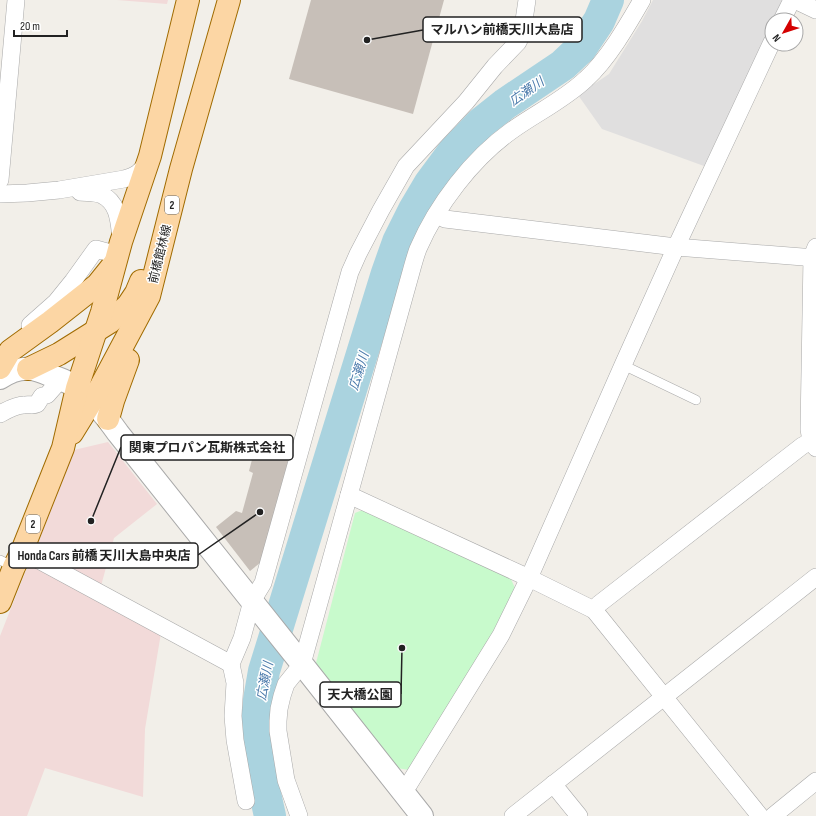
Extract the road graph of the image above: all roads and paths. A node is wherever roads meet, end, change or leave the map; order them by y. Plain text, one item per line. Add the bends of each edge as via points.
1 (16, 0) edge
2 (188, 0) edge
3 (229, 0) edge
4 (527, 0) edge
5 (642, 0) edge
6 (792, 0) edge
7 (795, 0) edge
8 (816, 10) edge
9 (786, 12) edge
10 (767, 52) edge
11 (150, 156) junction
12 (181, 169) junction
13 (0, 188) edge
14 (59, 190) junction
15 (436, 215) junction
16 (676, 247) junction
17 (118, 253) junction
18 (815, 254) edge
19 (149, 296) junction
20 (96, 331) junction
21 (0, 348) edge
22 (623, 365) junction
23 (0, 368) edge
24 (28, 369) junction
25 (0, 378) edge
26 (77, 389) junction
27 (696, 400) dead end
28 (0, 414) edge
29 (108, 419) junction
30 (814, 443) edge
31 (349, 495) junction
32 (12, 559) edge
33 (816, 577) edge
34 (529, 578) junction
35 (0, 602) edge
36 (257, 607) junction
37 (594, 610) junction
38 (297, 657) junction
39 (231, 664) junction
40 (664, 697) junction
41 (816, 782) edge
42 (554, 784) junction
43 (401, 790) junction
44 (246, 801) dead end
45 (299, 816) edge
46 (422, 816) edge
47 (513, 816) edge
48 (579, 816) edge
49 (760, 816) edge
50 (773, 816) edge

1 - 13 street
2 - 11 main road, 前橋館林線 / 2
3 - 12 main road, 前橋館林線 / 2
4 - 36 street via 522,34 518,42 406,166 358,254 350,272
5 - 15 street via 598,67 574,89 510,132 480,158
6 - 9 street
7 - 8 street
10 - 16 street
11 - 14 street via 144,168 130,177
11 - 17 main road, 前橋館林線 / 2
12 - 19 main road, 前橋館林線 / 2
12 - 20 main road via 136,293 128,305
13 - 14 street via 27,193
14 - 17 street via 96,194 108,199 118,216
15 - 16 street via 445,219
15 - 31 street via 418,250 411,272
16 - 18 street
16 - 22 street
17 - 20 main road, 前橋館林線 / 2
17 - 21 street via 96,249 56,302 30,326
17 - 23 main road via 97,285 10,351
18 - 30 street via 810,429
19 - 26 main road, 前橋館林線 / 2 via 101,386
19 - 29 main road via 146,312
20 - 24 main road via 59,354
20 - 26 main road, 前橋館林線 / 2
22 - 27 lane
22 - 34 street
24 - 25 street via 10,372
24 - 26 street via 44,373
26 - 28 street via 42,396 34,406 16,406
26 - 29 street
26 - 32 main road, 前橋館林線 / 2 via 78,426 64,446
29 - 36 street
30 - 37 street via 802,446
31 - 34 street
31 - 38 street
32 - 35 main road, 前橋館林線 / 2
32 - 39 street
33 - 40 street
34 - 37 street
34 - 43 street via 501,634 410,784
36 - 38 street
36 - 39 street
37 - 40 street
38 - 43 street
38 - 45 street via 280,702 278,731 286,780
39 - 44 street via 235,740
40 - 42 street
40 - 49 street
41 - 50 street
42 - 47 street
42 - 48 street
43 - 46 street

